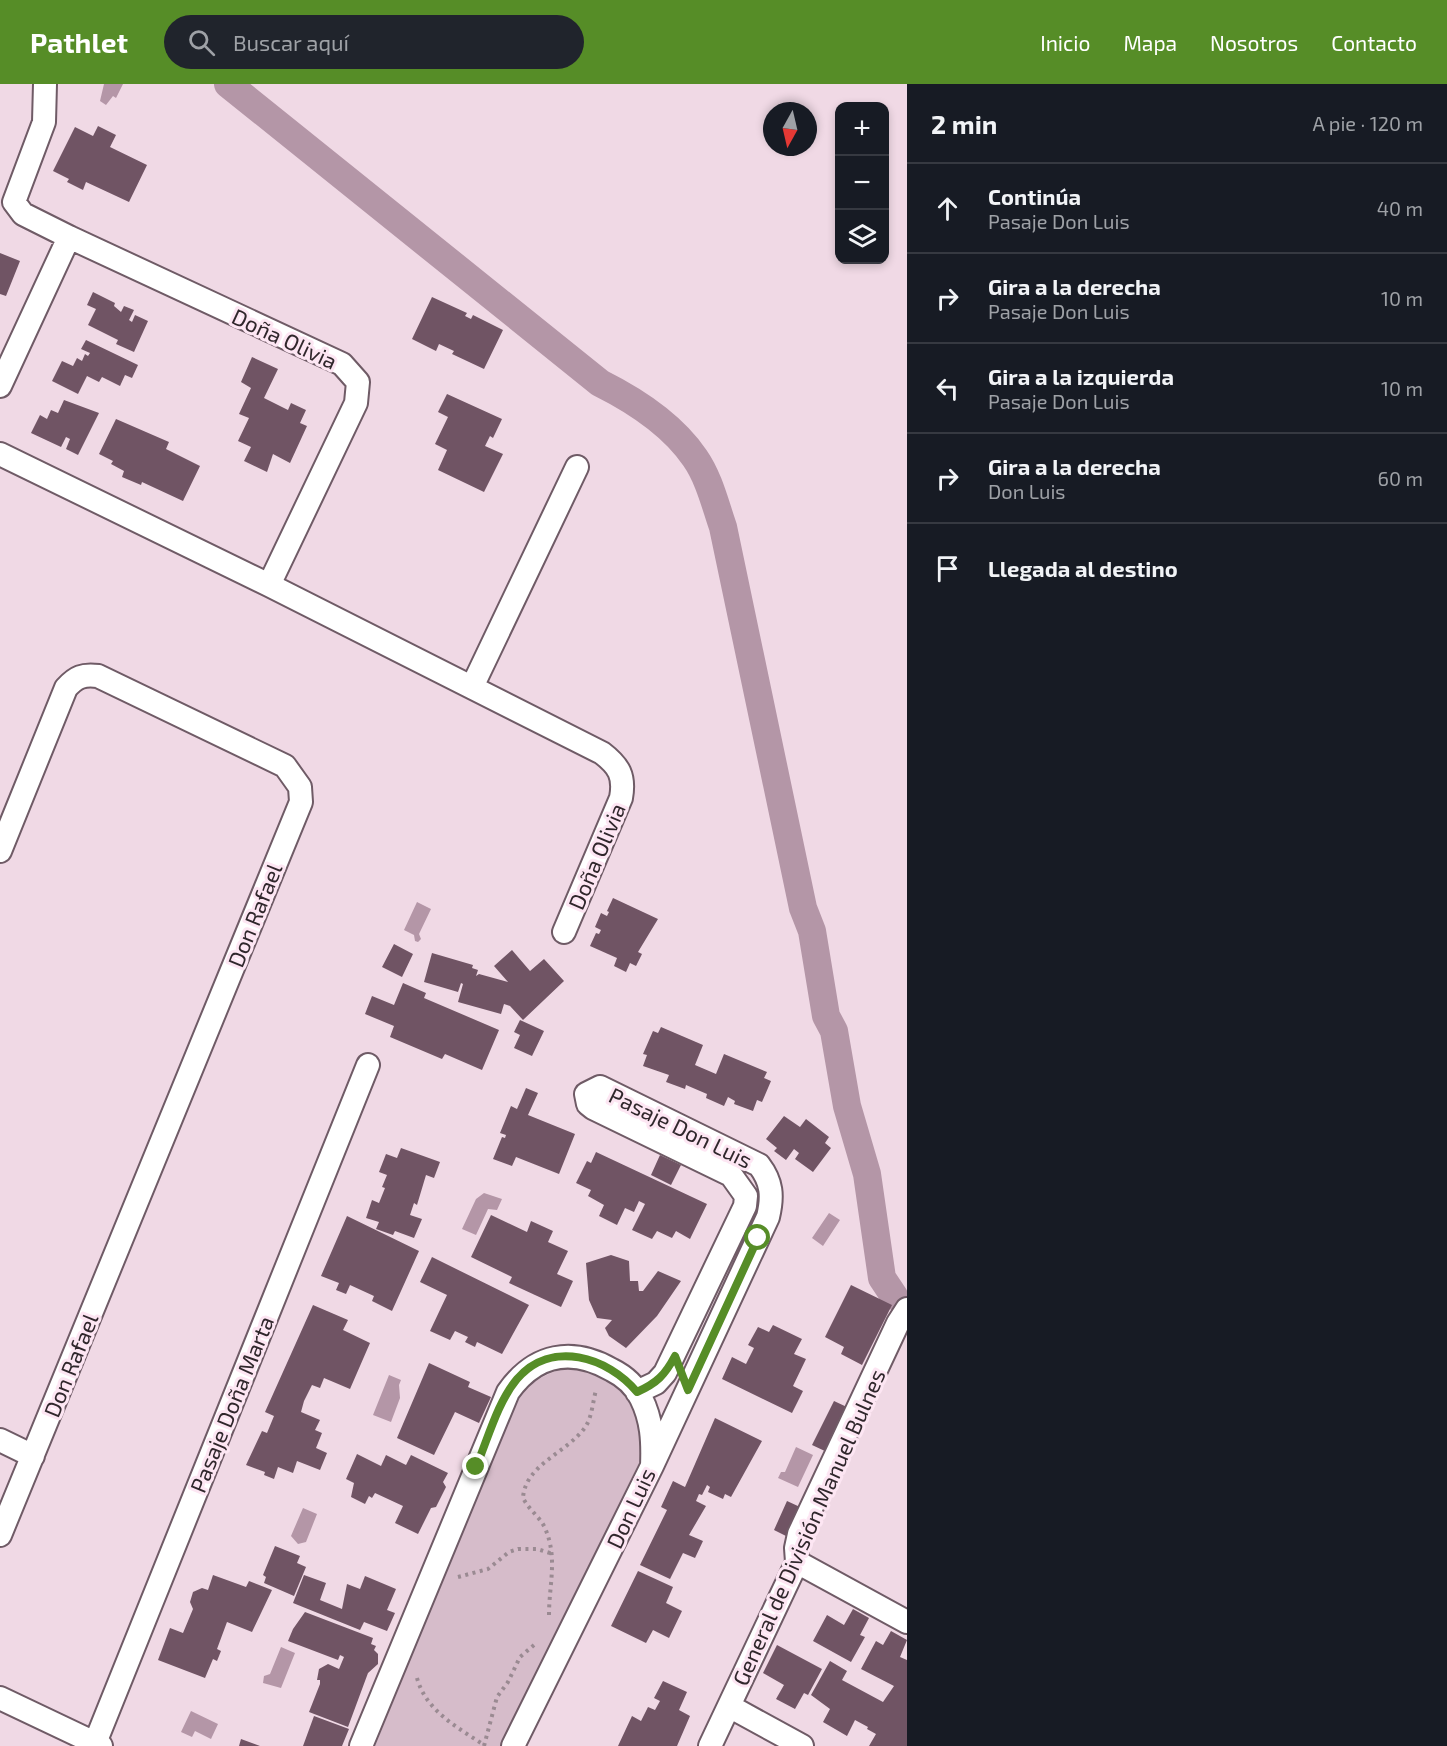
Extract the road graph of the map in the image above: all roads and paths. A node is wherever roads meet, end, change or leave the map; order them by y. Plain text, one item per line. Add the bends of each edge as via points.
1 (45, 84) edge
2 (69, 237) junction
3 (0, 386) edge
4 (0, 454) edge
5 (577, 467) dead end
6 (269, 585) junction
7 (472, 687) junction
8 (0, 851) edge
9 (564, 932) dead end
10 (368, 1065) dead end
11 (907, 1309) edge
12 (675, 1356) junction
13 (597, 1383) dead end
14 (688, 1390) junction
15 (637, 1392) junction
16 (0, 1440) edge
17 (33, 1456) junction
18 (652, 1466) junction
19 (0, 1535) edge
20 (553, 1554) junction
21 (797, 1562) junction
22 (455, 1580) dead end
23 (549, 1618) dead end
24 (907, 1622) edge
25 (539, 1642) dead end
26 (416, 1675) dead end
27 (0, 1698) edge
28 (729, 1706) junction
29 (98, 1744) edge
30 (361, 1746) edge
31 (484, 1746) edge
32 (513, 1746) edge
33 (710, 1746) edge
34 (802, 1746) edge

1 - 2 street, Doña Olivia via 44,122 15,202 23,214
2 - 3 street
2 - 6 street, Doña Olivia via 342,364 358,382 356,403
4 - 6 street, Doña Olivia
5 - 7 street
6 - 7 street, Doña Olivia
7 - 9 street, Doña Olivia via 602,753 620,771 624,783 621,798
8 - 17 street, Don Rafael via 66,688 84,675 98,676 285,766 300,787 301,802
10 - 29 street, Pasaje Doña Marta
11 - 21 street, General de División Manuel Bulnes via 799,1534
12 - 14 street
12 - 14 street, Pasaje Don Luis via 745,1206 746,1196 731,1175 593,1108 586,1094 594,1088 605,1088 759,1165 768,1177 772,1202 768,1217
12 - 15 street, Pasaje Don Luis via 656,1383
13 - 20 path via 587,1424 536,1471 524,1489 523,1498 544,1526
14 - 18 street, Pasaje Don Luis
15 - 18 street, Don Luis via 650,1419
15 - 30 street, Don Luis via 624,1377 583,1357 567,1355 528,1369 517,1379 502,1402
16 - 17 street
17 - 19 street, Don Rafael
18 - 32 street, Don Luis
20 - 22 path via 518,1549 508,1552 488,1569 460,1575
20 - 23 path
21 - 24 street
21 - 28 street, General de División Manuel Bulnes
25 - 31 path via 520,1657 497,1696
26 - 31 path via 421,1693 432,1708
27 - 29 street
28 - 33 street, General de División Manuel Bulnes
28 - 34 street

